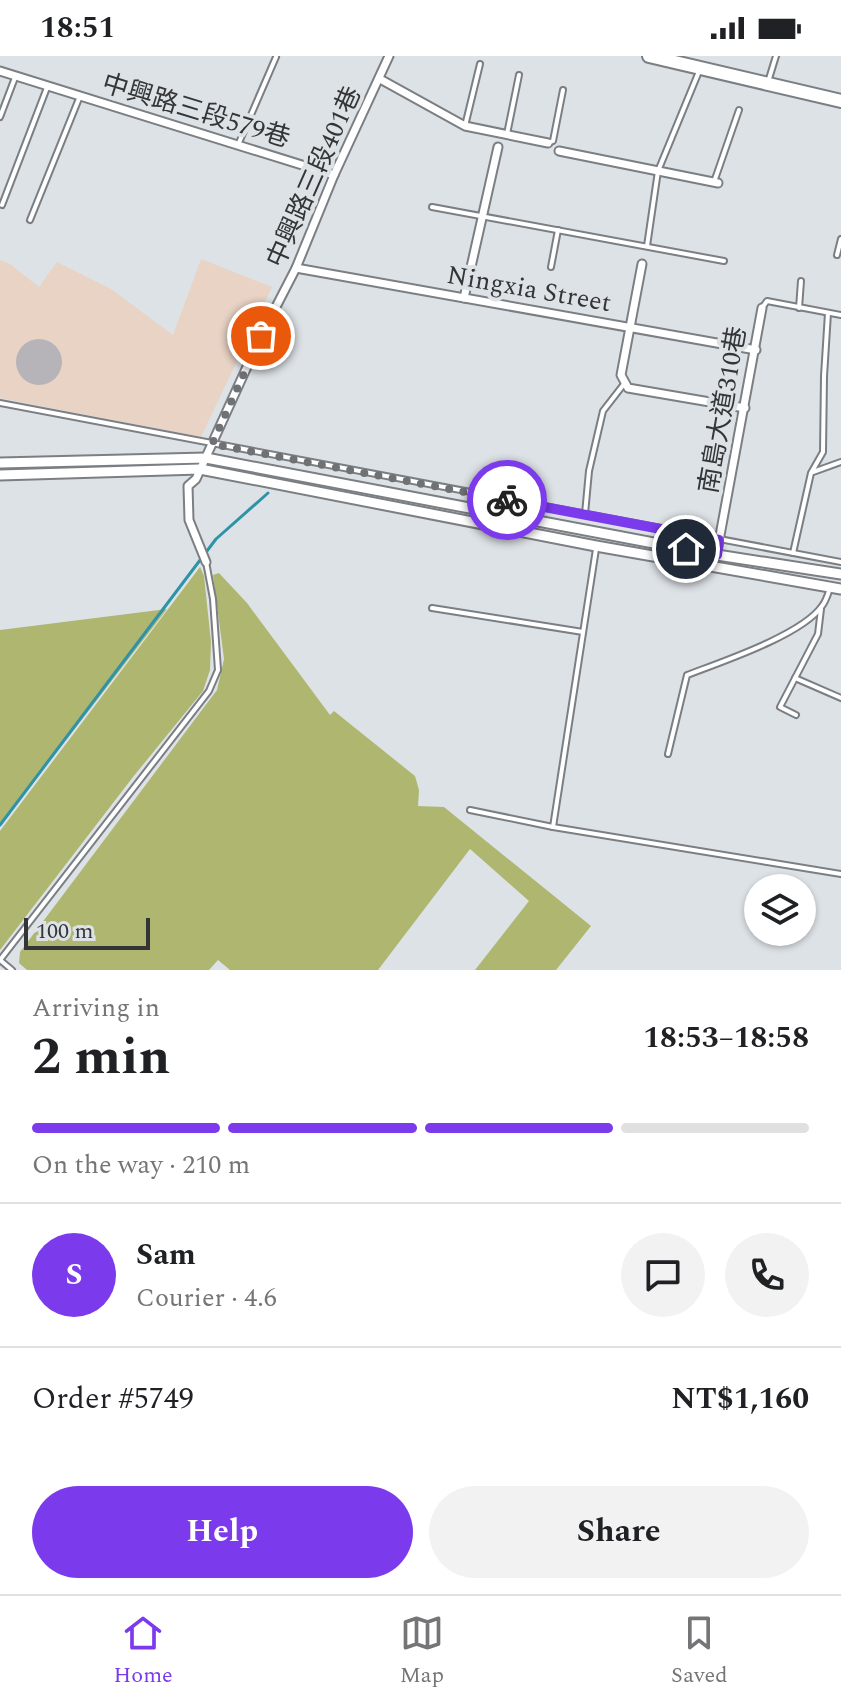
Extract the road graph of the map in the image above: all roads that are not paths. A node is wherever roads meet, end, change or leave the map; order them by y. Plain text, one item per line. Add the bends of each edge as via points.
1 (389, 56) edge
2 (649, 56) edge
3 (776, 56) edge
4 (276, 57) edge
5 (480, 64) dead end
6 (700, 68) junction
7 (0, 71) edge
8 (16, 75) junction
9 (519, 75) dead end
10 (380, 79) junction
11 (48, 85) junction
12 (767, 85) junction
13 (563, 90) dead end
14 (80, 96) junction
15 (841, 101) edge
16 (739, 110) dead end
17 (0, 117) edge
18 (465, 126) junction
19 (507, 134) junction
20 (548, 143) joint
21 (238, 145) junction
22 (498, 147) dead end
23 (559, 151) dead end
24 (658, 171) junction
25 (334, 175) junction
26 (716, 182) joint
27 (2, 205) dead end
28 (432, 207) dead end
29 (482, 216) junction
30 (30, 220) dead end
31 (558, 230) junction
32 (841, 239) edge
33 (647, 246) junction
34 (837, 255) dead end
35 (724, 261) dead end
36 (642, 264) dead end
37 (551, 267) dead end
38 (296, 268) junction
39 (801, 281) dead end
40 (464, 298) junction
41 (762, 308) joint
42 (799, 308) junction
43 (828, 313) junction
44 (841, 315) edge
45 (628, 327) junction
46 (756, 350) junction
47 (624, 384) junction
48 (0, 403) edge
49 (745, 408) junction
50 (212, 444) junction
51 (206, 458) junction
52 (841, 462) edge
53 (0, 463) edge
54 (200, 469) junction
55 (811, 473) junction
56 (0, 475) edge
57 (585, 514) junction
58 (719, 540) junction
59 (596, 546) junction
60 (793, 553) junction
61 (717, 555) junction
62 (206, 562) joint
63 (841, 562) edge
64 (715, 567) junction
65 (841, 574) edge
66 (836, 588) edge
67 (821, 607) junction
68 (432, 608) dead end
69 (583, 632) junction
70 (795, 678) junction
71 (841, 698) edge
72 (796, 715) dead end
73 (668, 754) dead end
74 (470, 810) dead end
75 (553, 827) junction
76 (841, 874) edge
77 (0, 960) edge
78 (12, 970) edge

1 - 10 street, 中興路三段401巷
2 - 6 main road
3 - 12 lane
4 - 21 lane
5 - 18 lane
6 - 12 main road
6 - 24 lane
7 - 8 street, 中興路三段579巷
8 - 11 street, 中興路三段579巷
8 - 17 lane
9 - 19 lane
10 - 18 street
10 - 25 street, 中興路三段401巷
11 - 14 street, 中興路三段579巷
11 - 27 lane
12 - 15 main road
13 - 20 lane via 553,141
14 - 21 street, 中興路三段579巷
14 - 30 lane
16 - 26 lane
18 - 19 street
19 - 20 street
21 - 25 street, 中興路三段579巷
22 - 29 street
23 - 24 street
24 - 26 street
24 - 33 lane
25 - 38 street, 中興路三段401巷
28 - 29 lane
29 - 31 lane
29 - 40 street
31 - 33 lane
31 - 37 lane
32 - 34 lane
33 - 35 lane
36 - 45 street
38 - 40 street, Ningxia Street
38 - 50 street, 中興路三段401巷
39 - 42 lane
40 - 45 street, Ningxia Street
41 - 42 lane via 767,301
41 - 46 street, 南島大道310巷
42 - 43 lane
43 - 44 lane
43 - 55 lane via 823,452
45 - 46 street, Ningxia Street
45 - 47 street
46 - 49 street, 南島大道310巷
47 - 49 street
47 - 57 lane via 603,411
48 - 50 lane
49 - 58 street, 南島大道310巷
50 - 51 street, 中興路三段401巷
50 - 57 lane
51 - 53 street
51 - 54 street, 中興路三段401巷
51 - 61 street
52 - 55 lane
54 - 56 street
54 - 59 street
54 - 62 street, 中興路三段401巷 via 188,486 189,520
55 - 60 lane
57 - 58 lane
58 - 60 lane
58 - 61 street, 南島大道310巷
59 - 64 street
59 - 69 lane
60 - 63 lane
61 - 64 street, 南島大道310巷
61 - 65 street
62 - 77 lane via 218,670 209,691
64 - 66 street
66 - 67 lane
67 - 70 lane via 818,634
67 - 73 lane via 798,626 687,675
68 - 69 lane
69 - 75 lane
70 - 71 lane
70 - 72 lane via 780,707
74 - 75 lane
75 - 76 lane
77 - 78 lane

